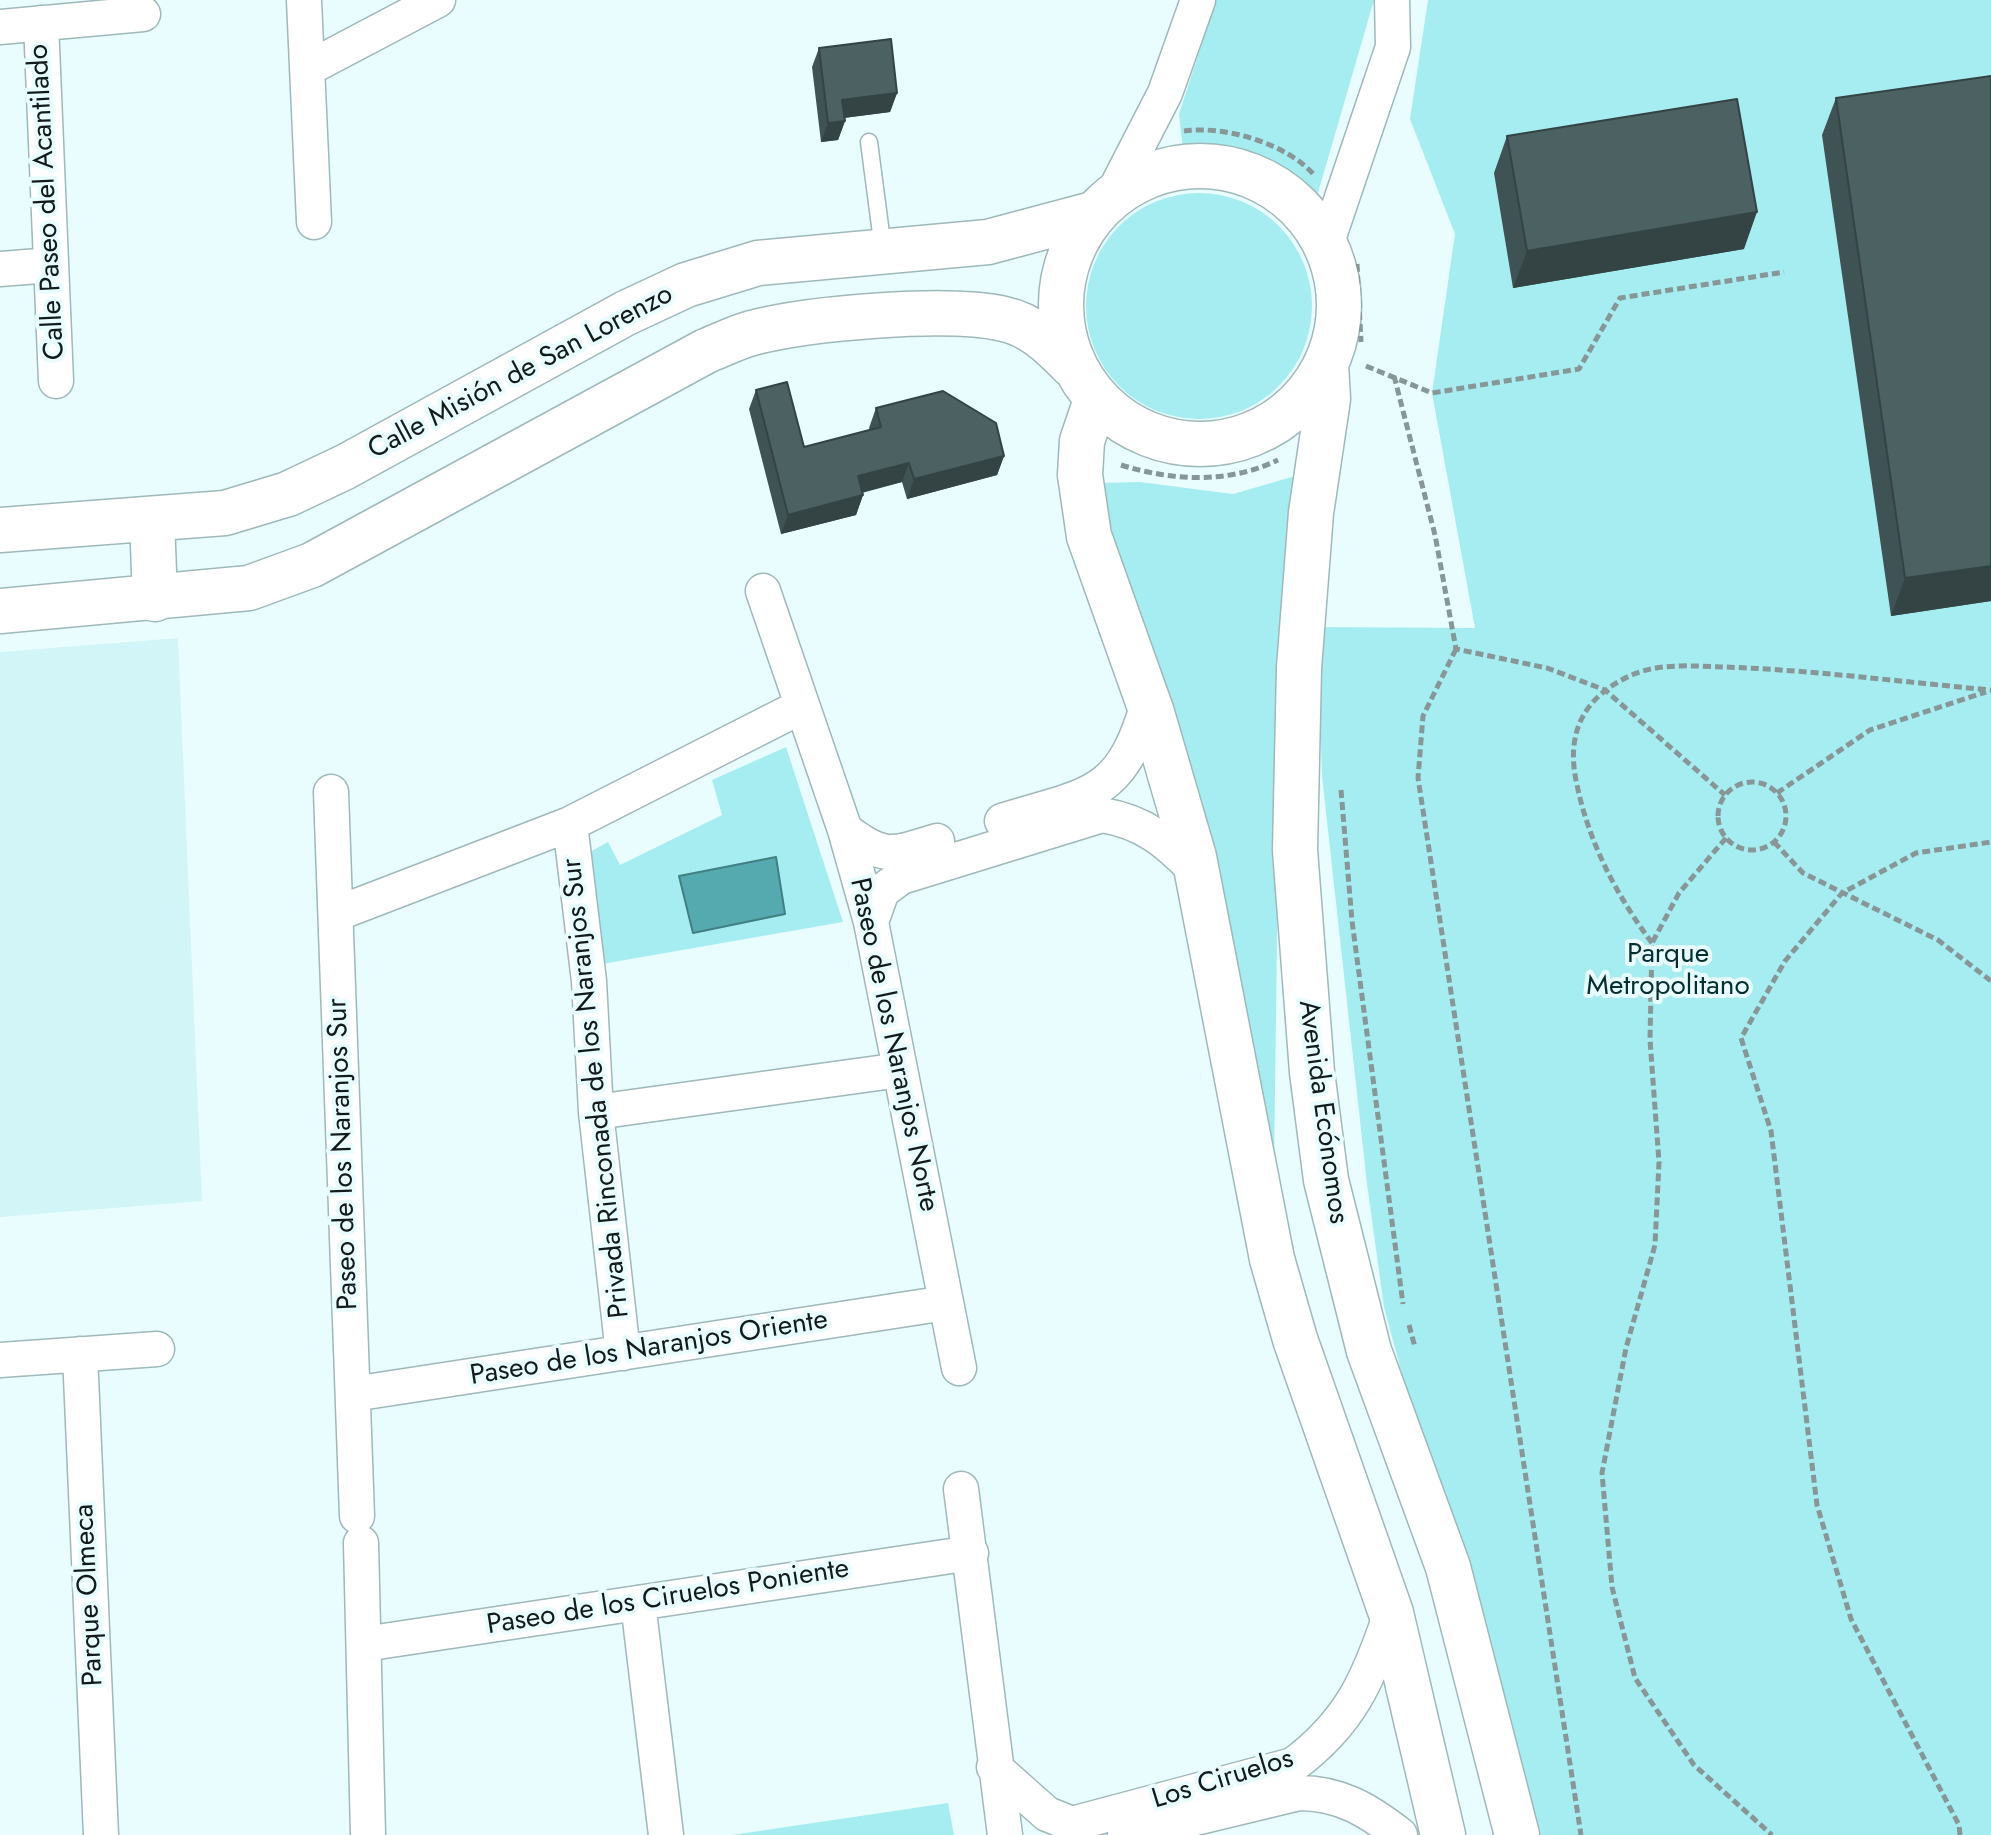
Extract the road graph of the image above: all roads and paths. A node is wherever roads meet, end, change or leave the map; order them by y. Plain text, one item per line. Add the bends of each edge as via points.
1 (304, 0) edge
2 (438, 0) edge
3 (1198, 0) edge
4 (1392, 0) edge
5 (143, 14) dead end
6 (41, 23) junction
7 (0, 27) edge
8 (307, 69) junction
9 (1144, 138) junction
10 (869, 142) dead end
11 (1102, 205) junction
12 (314, 222) dead end
13 (1332, 226) junction
14 (883, 249) junction
15 (51, 265) junction
16 (0, 269) edge
17 (1784, 272) dead end
18 (1329, 359) junction
19 (1394, 376) junction
20 (56, 381) dead end
21 (1085, 383) junction
22 (1324, 439) junction
23 (1082, 441) junction
24 (152, 519) junction
25 (0, 530) edge
26 (763, 591) dead end
27 (155, 599) junction
28 (0, 611) edge
29 (1456, 649) junction
30 (1605, 690) junction
31 (1148, 703) junction
32 (802, 706) junction
33 (1341, 788) dead end
34 (331, 792) dead end
35 (1777, 793) junction
36 (1725, 795) junction
37 (570, 824) junction
38 (845, 830) junction
39 (1726, 838) junction
40 (1774, 842) junction
41 (1991, 842) edge
42 (1197, 872) junction
43 (1842, 893) junction
44 (336, 914) junction
45 (871, 922) junction
46 (1652, 943) junction
47 (1991, 981) edge
48 (900, 1070) junction
49 (596, 1112) junction
50 (946, 1303) junction
51 (1403, 1307) dead end
52 (1359, 1319) junction
53 (1408, 1322) dead end
54 (1295, 1339) junction
55 (157, 1349) dead end
56 (623, 1353) junction
57 (1416, 1353) dead end
58 (80, 1354) junction
59 (0, 1360) edge
60 (959, 1368) dead end
61 (353, 1394) junction
62 (961, 1489) dead end
63 (971, 1553) junction
64 (638, 1603) junction
65 (1391, 1613) junction
66 (364, 1644) junction
67 (994, 1767) junction
68 (101, 1835) edge
69 (368, 1835) edge
70 (666, 1835) edge
71 (1005, 1835) edge
72 (1125, 1835) edge
73 (1400, 1835) edge
74 (1443, 1835) edge
75 (1517, 1835) edge
76 (1581, 1835) edge
77 (1772, 1835) edge
78 (1960, 1835) edge

1 - 8 street
2 - 8 street
3 - 9 street
4 - 13 street via 1393,47
5 - 6 street
6 - 7 street
6 - 15 street, Calle Paseo del Acantilado
8 - 12 street
9 - 11 street
9 - 13 path via 1199,129 1273,144 1307,168
10 - 14 lane
11 - 13 street via 1142,177 1177,167 1213,165 1279,190 1306,215
11 - 14 street, Calle Misión de San Lorenzo via 988,242
11 - 21 street via 1072,249 1061,288 1062,329
13 - 18 street via 1339,298
14 - 24 street, Calle Misión de San Lorenzo via 758,263 686,285 288,494 225,513
15 - 16 street
15 - 20 street, Calle Paseo del Acantilado
17 - 19 path via 1620,298 1579,369 1432,393
18 - 19 path
18 - 21 street via 1305,398 1275,423 1227,442 1201,445 1162,440 1126,425
18 - 22 street, Avenida Ecónomos
19 - 29 path via 1435,535
21 - 23 street
21 - 27 street via 1045,338 1005,319 920,314 751,333 706,351 312,565 249,588
22 - 23 path via 1252,472 1190,480 1122,466
22 - 52 street, Avenida Ecónomos via 1311,513 1299,668 1295,850 1326,1180
23 - 31 street via 1080,475 1089,536
24 - 25 street, Calle Misión de San Lorenzo
24 - 27 street
26 - 32 street, Paseo de los Naranjos Norte
27 - 28 street
29 - 30 path via 1547,668
29 - 76 path via 1423,716 1418,778
30 - 35 path via 1636,673 1681,666 1763,668 1991,690 1870,730
30 - 36 path
30 - 46 path via 1581,714 1571,760 1585,822 1630,914
31 - 38 street via 1123,766 1093,793 892,854 868,847
31 - 42 street
32 - 37 street
32 - 38 street, Paseo de los Naranjos Norte
33 - 51 path via 1352,921
34 - 44 street, Paseo de los Naranjos Sur
35 - 36 path via 1745,783
35 - 40 path via 1786,813
36 - 39 path via 1718,817
37 - 44 street
37 - 49 street, Privada Rinconada de los Naranjos Sur via 589,981
38 - 45 street, Paseo de los Naranjos Norte
39 - 40 path via 1744,849
39 - 46 path via 1679,893
40 - 43 path via 1803,873
41 - 43 path via 1916,853
42 - 45 street via 1161,836 1102,815 901,877 882,891
42 - 54 street via 1272,1259
43 - 47 path via 1938,940
43 - 78 path via 1785,961 1741,1038 1771,1131 1817,1505 1851,1619
44 - 61 street, Paseo de los Naranjos Sur
45 - 48 street, Paseo de los Naranjos Norte
46 - 77 path via 1650,1040 1659,1162 1655,1245 1626,1348 1602,1473 1612,1587 1635,1678 1694,1765
48 - 49 street
48 - 50 street, Paseo de los Naranjos Norte
49 - 56 street, Privada Rinconada de los Naranjos Sur
50 - 56 street, Paseo de los Naranjos Oriente
50 - 60 street, Paseo de los Naranjos Norte
52 - 54 street
52 - 75 street, Avenida Ecónomos via 1448,1567
53 - 57 path
54 - 65 street
55 - 58 street
56 - 61 street, Paseo de los Naranjos Oriente
58 - 59 street
58 - 68 street, Parque Olmeca
61 - 66 street, Paseo de los Naranjos Sur
62 - 63 street
63 - 64 street, Paseo de los Ciruelos Poniente
63 - 67 street
64 - 66 street, Paseo de los Ciruelos Poniente
64 - 70 street
65 - 67 street, Los Ciruelos via 1355,1702 1293,1765 1072,1824 1047,1814
65 - 74 street
66 - 69 street, Paseo de los Naranjos Sur
67 - 71 street
72 - 73 street, Los Ciruelos via 1299,1793 1325,1793 1352,1803

